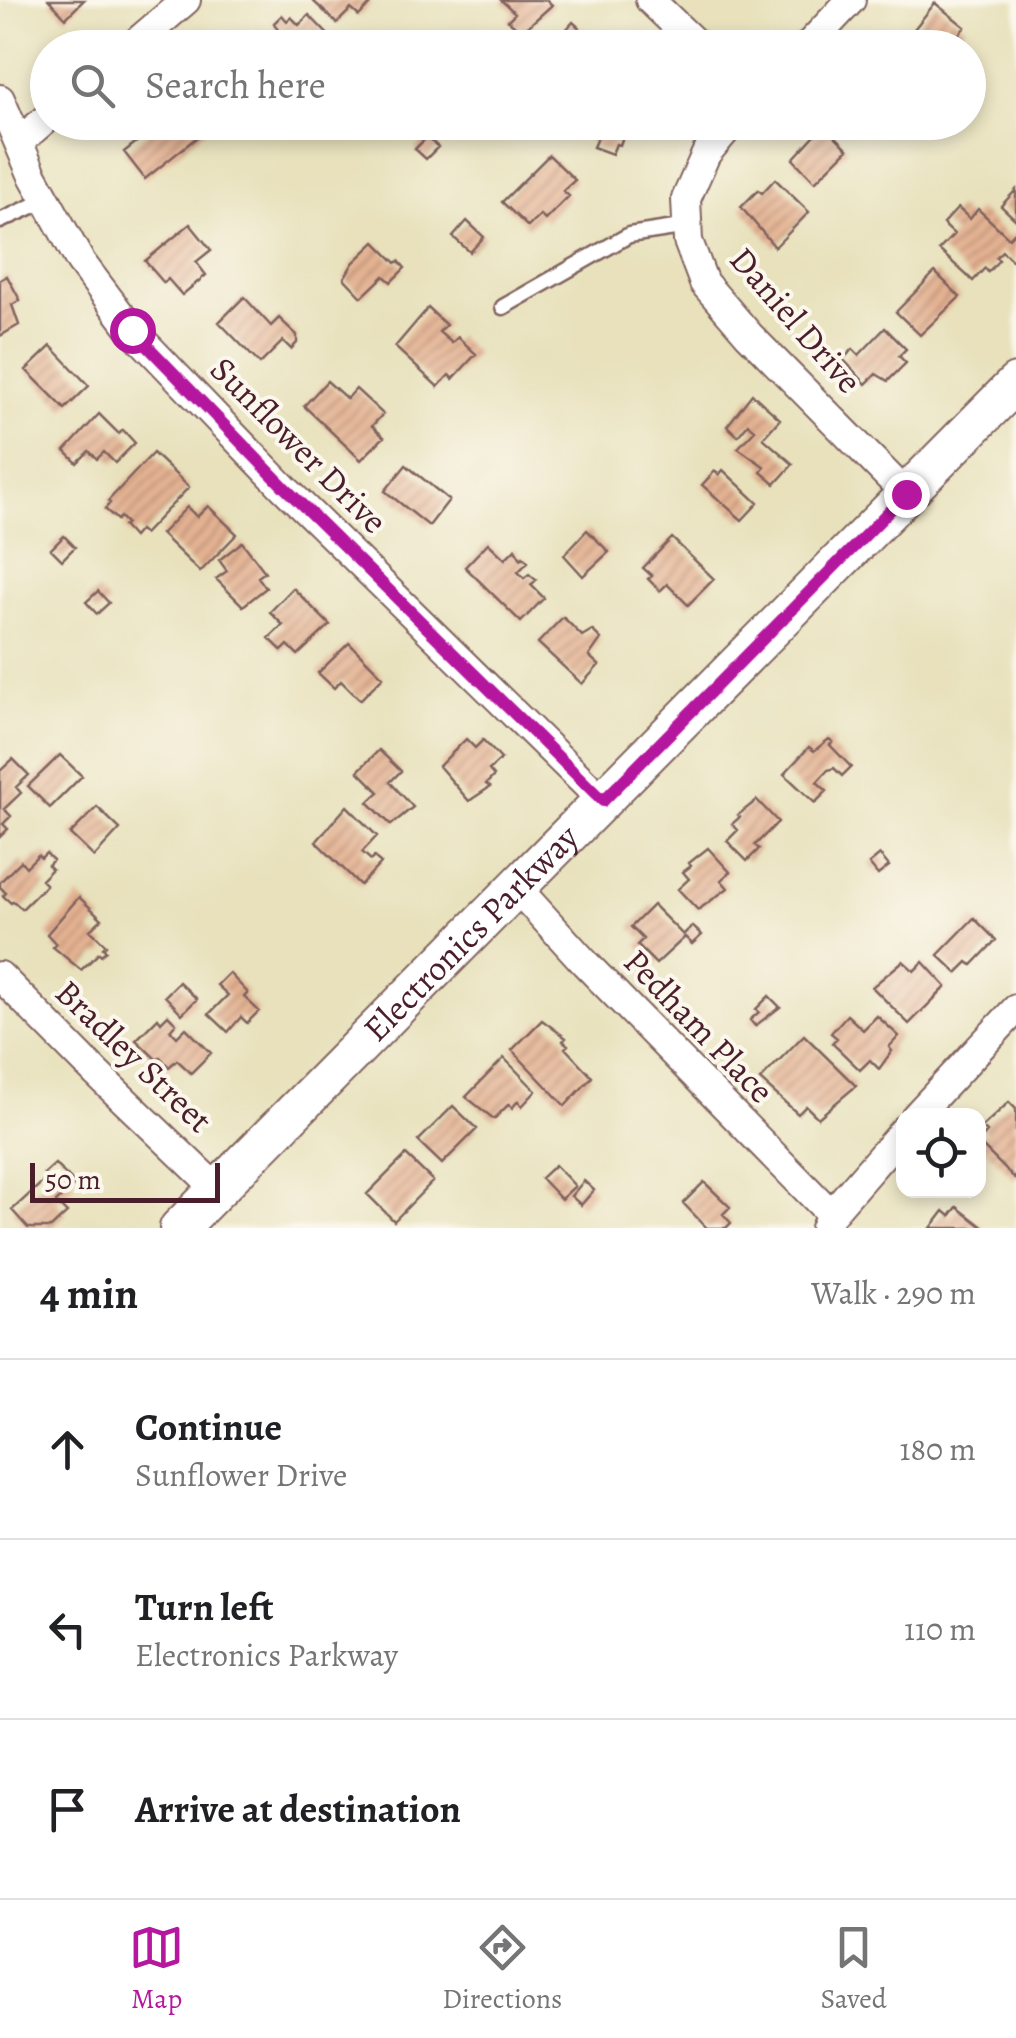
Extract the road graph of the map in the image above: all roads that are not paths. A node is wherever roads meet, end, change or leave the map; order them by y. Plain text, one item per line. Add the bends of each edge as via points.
1 (186, 0) edge
2 (650, 0) edge
3 (851, 0) edge
4 (151, 30) edge
5 (681, 30) edge
6 (823, 30) edge
7 (0, 99) edge
8 (30, 133) edge
9 (719, 140) edge
10 (19, 142) junction
11 (46, 200) junction
12 (0, 221) edge
13 (688, 226) junction
14 (503, 307) dead end
15 (1016, 383) edge
16 (906, 494) junction
17 (603, 801) junction
18 (516, 887) junction
19 (0, 976) edge
20 (1016, 1010) edge
21 (924, 1108) edge
22 (896, 1140) edge
23 (218, 1188) junction
24 (828, 1221) edge
25 (178, 1228) edge

1 - 4 street
2 - 5 street
3 - 6 street
7 - 10 street, Sunflower Drive
8 - 10 street
9 - 13 street, Daniel Drive via 686,199
10 - 11 street, Sunflower Drive
11 - 12 lane
11 - 17 street, Sunflower Drive via 80,261 132,330
13 - 14 lane via 629,235
13 - 16 street, Daniel Drive via 704,283
15 - 16 main road, Electronics Parkway
16 - 17 main road, Electronics Parkway
17 - 18 main road, Electronics Parkway
18 - 23 main road, Electronics Parkway
18 - 24 street, Pedham Place
19 - 23 street, Bradley Street
20 - 21 street
22 - 24 street
23 - 25 main road, Electronics Parkway

